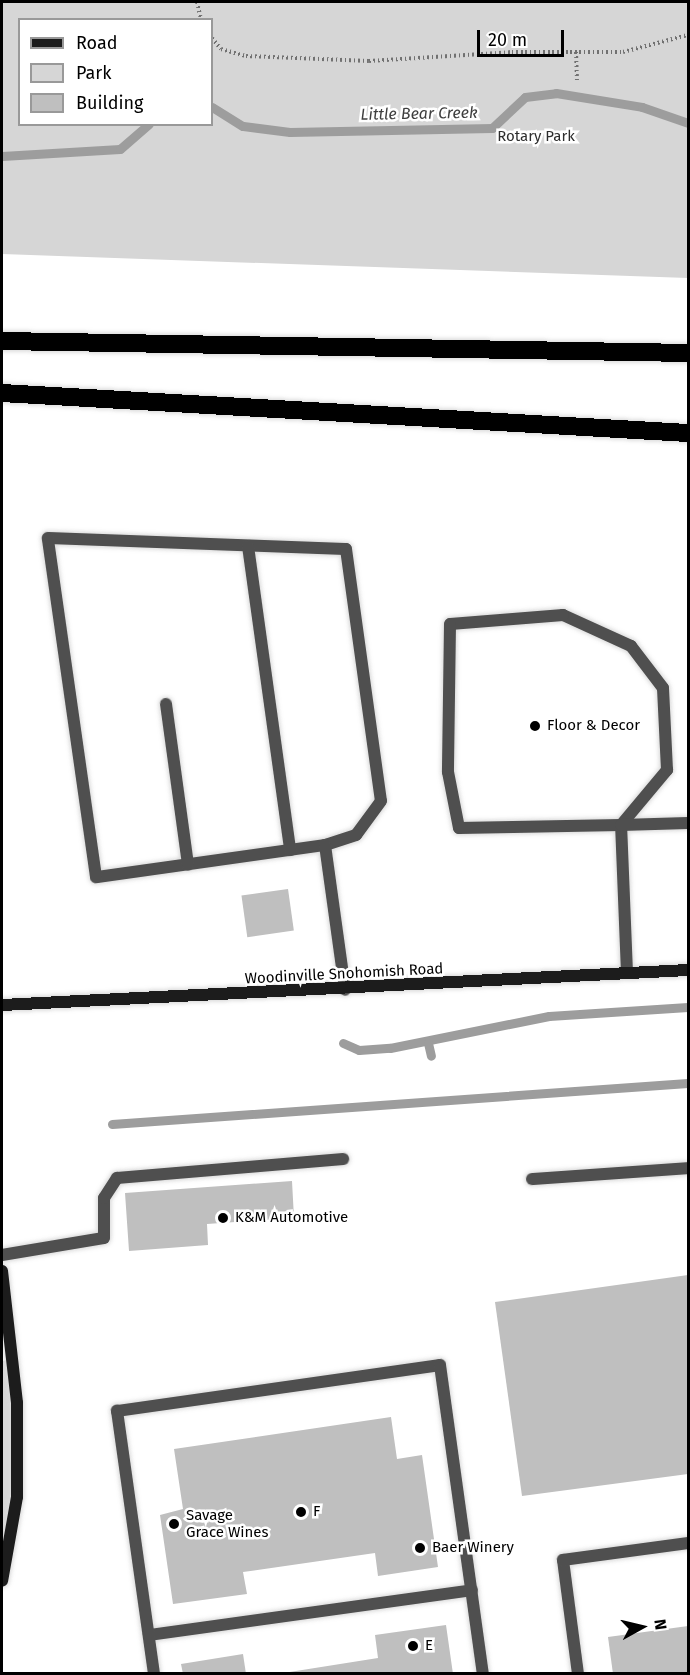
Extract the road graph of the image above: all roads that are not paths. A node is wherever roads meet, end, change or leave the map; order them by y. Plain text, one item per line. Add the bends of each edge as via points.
1 (2, 341) edge
2 (688, 353) edge
3 (2, 393) edge
4 (688, 434) edge
5 (248, 546) junction
6 (166, 704) dead end
7 (688, 823) edge
8 (621, 825) junction
9 (325, 845) junction
10 (290, 850) junction
11 (188, 864) junction
12 (688, 970) edge
13 (627, 973) junction
14 (345, 990) junction
15 (2, 1005) edge
16 (343, 1159) dead end
17 (688, 1168) edge
18 (532, 1179) dead end
19 (2, 1255) edge
20 (2, 1271) edge
21 (688, 1543) edge
22 (2, 1581) edge
23 (472, 1590) junction
24 (149, 1635) junction
25 (154, 1674) edge
26 (483, 1674) edge
27 (578, 1674) edge

1 - 2 highway
3 - 4 highway
5 - 9 lane via 346,549 381,801 356,835
5 - 10 lane
5 - 11 lane via 48,538 96,878
6 - 11 lane
7 - 8 lane
8 - 8 lane via 459,828 448,772 450,624 563,615 631,646 663,688 667,770
8 - 13 lane
9 - 10 lane
9 - 14 lane
10 - 11 lane
12 - 13 main road, Woodinville Snohomish Road
13 - 14 main road, Woodinville Snohomish Road
14 - 15 main road, Woodinville Snohomish Road
16 - 19 lane via 117,1178 104,1198 104,1238
17 - 18 lane
20 - 22 main road via 17,1403 17,1497
21 - 27 lane via 563,1560
23 - 24 lane
23 - 24 lane via 440,1365 117,1411
23 - 26 lane
24 - 25 lane

